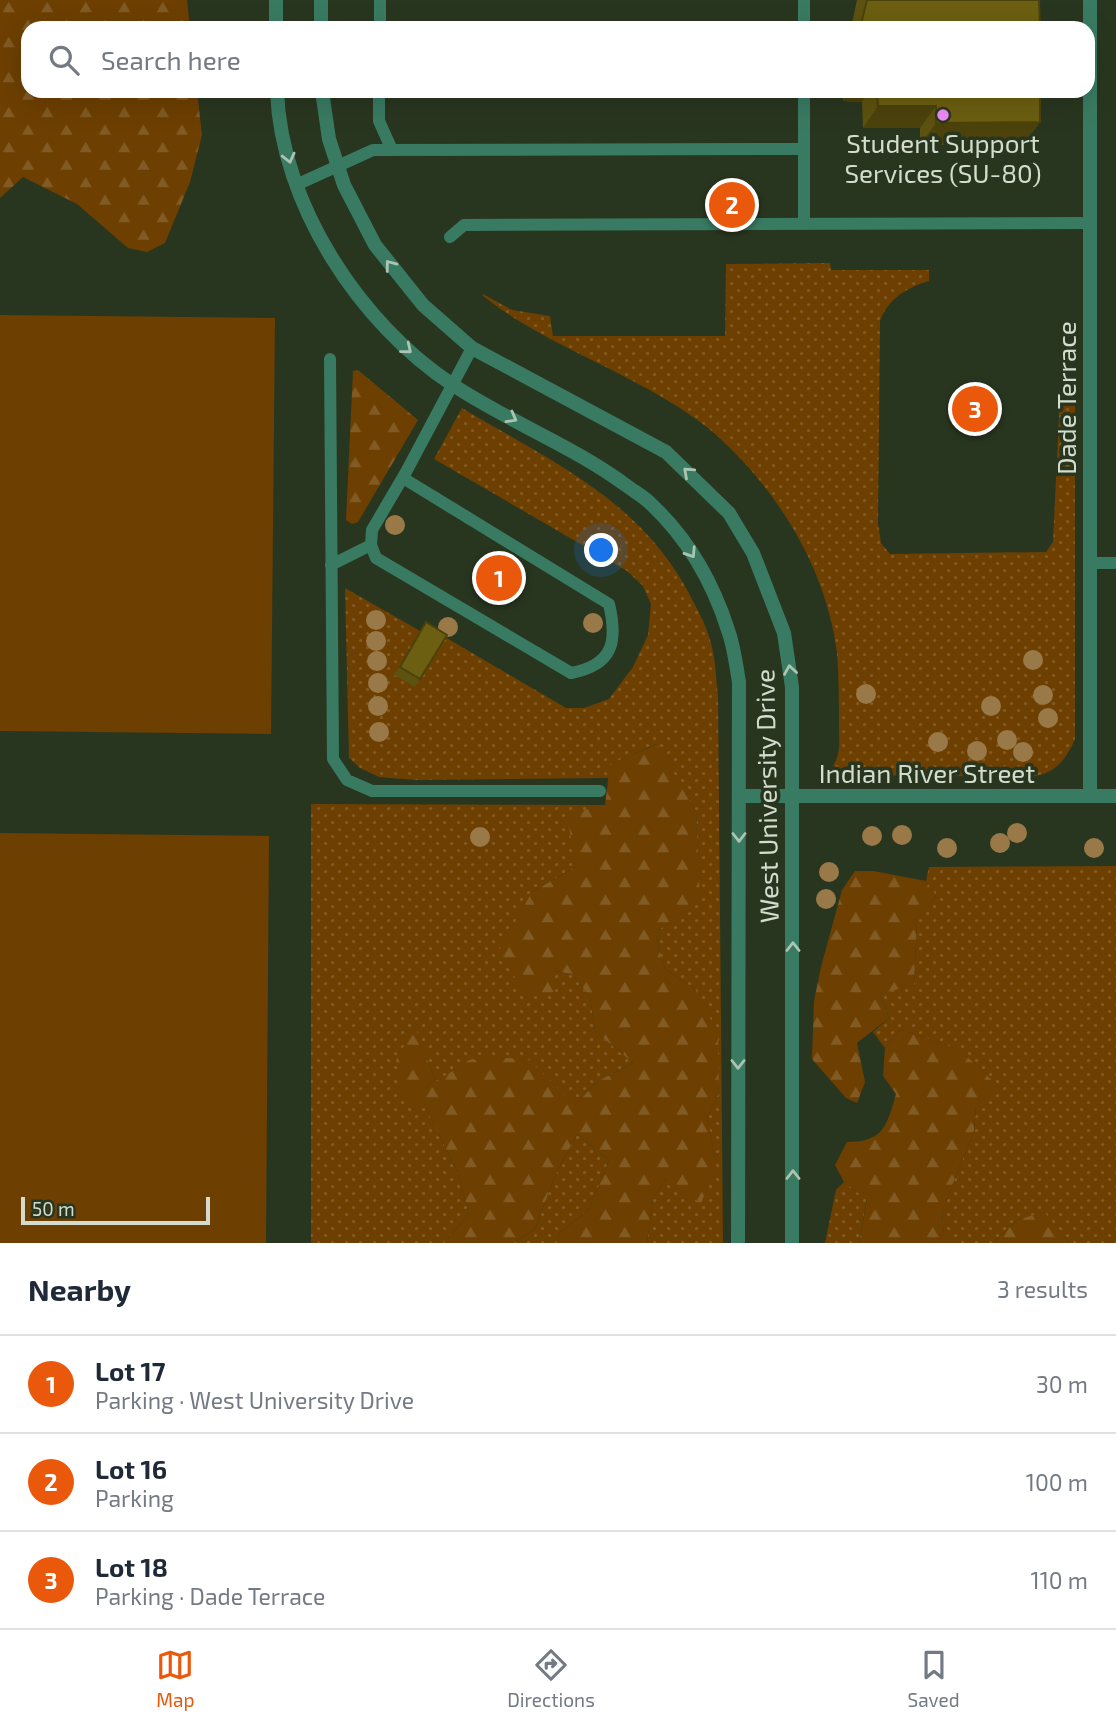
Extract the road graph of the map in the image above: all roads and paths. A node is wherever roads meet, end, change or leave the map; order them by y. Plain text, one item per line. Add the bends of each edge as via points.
1 (276, 0) edge
2 (321, 0) edge
3 (380, 0) edge
4 (804, 0) edge
5 (1090, 0) edge
6 (276, 21) edge
7 (321, 21) edge
8 (380, 21) edge
9 (804, 21) edge
10 (1090, 21) edge
11 (278, 98) edge
12 (323, 98) edge
13 (379, 98) edge
14 (804, 98) edge
15 (1090, 98) edge
16 (804, 149) junction
17 (392, 150) junction
18 (337, 166) junction
19 (296, 185) junction
20 (1089, 223) junction
21 (804, 224) junction
22 (450, 237) dead end
23 (472, 348) junction
24 (330, 359) dead end
25 (452, 385) junction
26 (403, 478) junction
27 (371, 545) junction
28 (1090, 563) junction
29 (1116, 563) edge
30 (331, 565) junction
31 (600, 791) dead end
32 (739, 796) junction
33 (794, 796) junction
34 (1090, 796) junction
35 (1116, 796) edge
36 (738, 1243) edge
37 (792, 1243) edge

1 - 6 street
2 - 7 street
3 - 8 lane
4 - 9 lane
5 - 10 street, Dade Terrace
11 -> 19 street, West University Drive
12 - 18 street, West University Drive
13 - 17 lane via 379,121
14 - 16 lane
15 - 20 street, Dade Terrace
16 - 17 lane
16 - 21 lane
17 - 18 lane via 373,150
18 - 19 lane
23 -> 18 street, West University Drive via 423,305 375,245
19 -> 25 street, West University Drive via 313,225 364,303 392,336
20 - 21 lane
20 - 28 street, Dade Terrace
21 - 22 lane via 464,225
23 - 25 lane
33 -> 23 street, West University Drive via 792,687 784,633 754,553 729,513 666,452
24 - 30 lane
25 - 26 lane
25 -> 32 street, West University Drive via 604,469 652,504 690,549 712,587 729,632 739,682
26 - 27 lane via 372,530
26 - 27 lane via 609,604 614,625 610,651 591,670 571,673 376,558
27 - 30 lane
28 - 29 lane
28 - 34 street, Dade Terrace
30 - 31 lane via 333,759 347,780 372,791
32 - 33 street, Indian River Street
32 -> 36 street, West University Drive
33 - 34 street, Indian River Street
37 -> 33 street, West University Drive
34 - 35 street, Indian River Street

